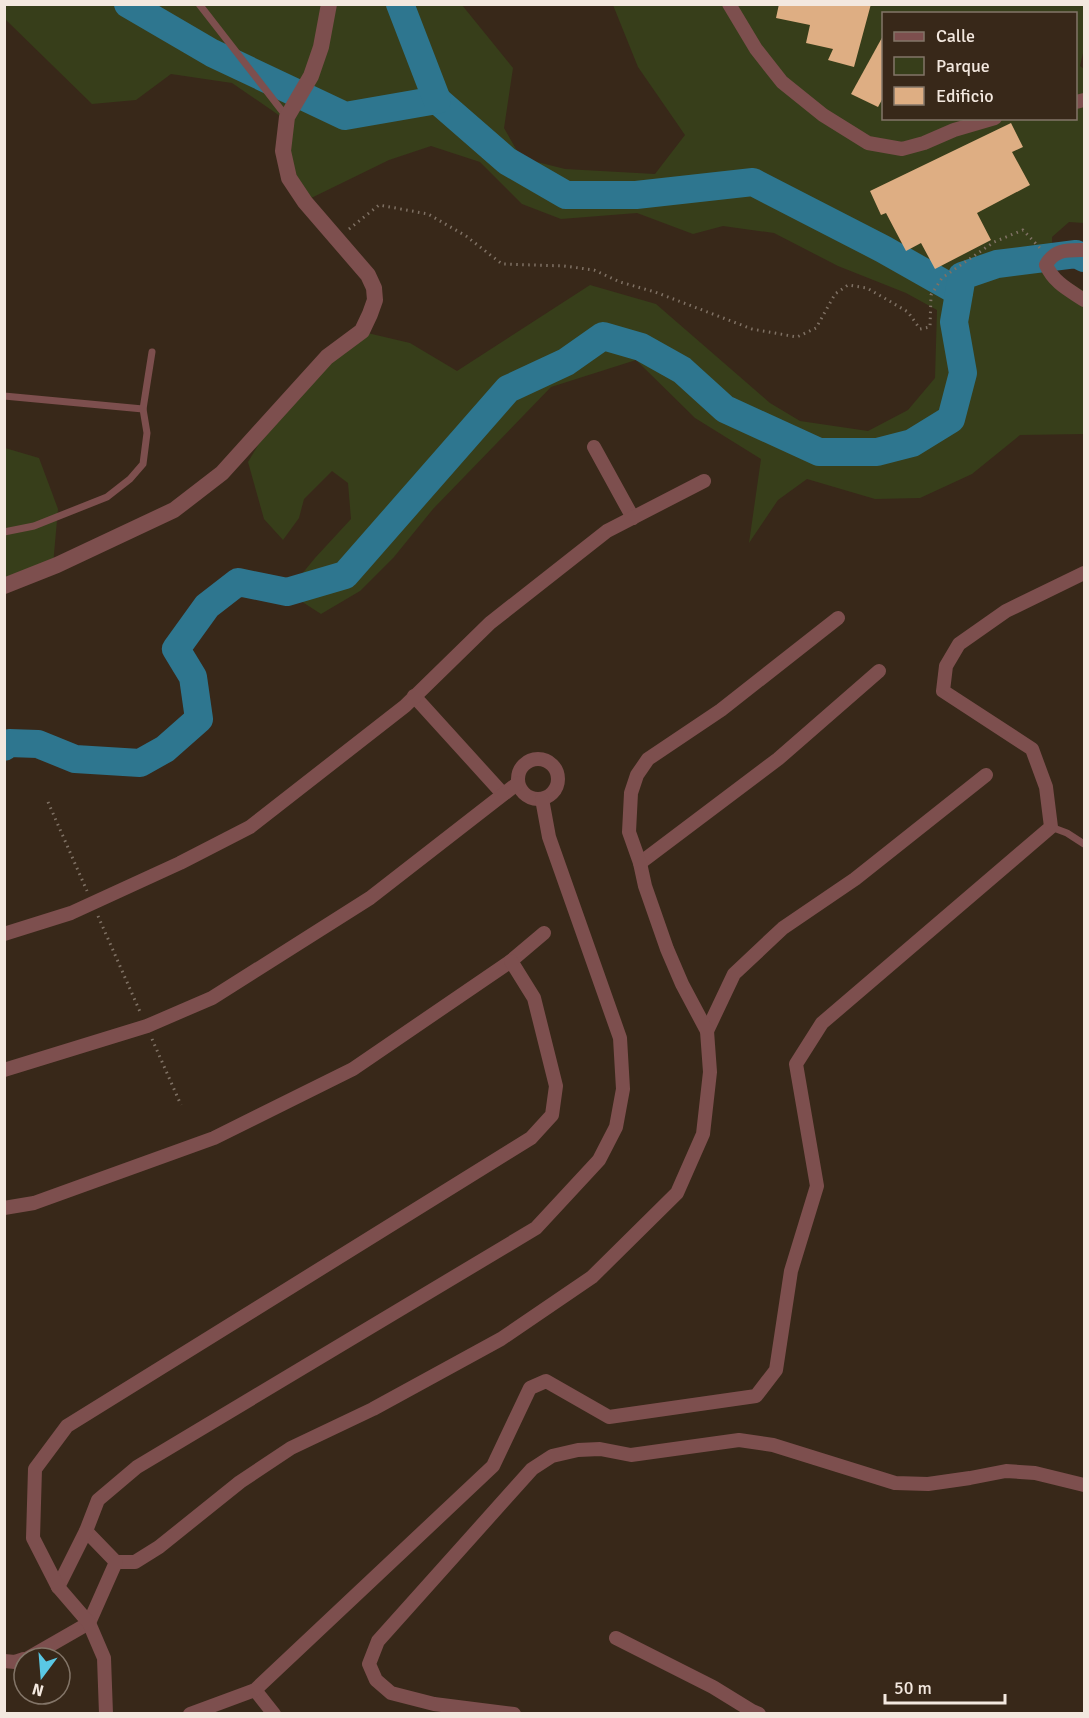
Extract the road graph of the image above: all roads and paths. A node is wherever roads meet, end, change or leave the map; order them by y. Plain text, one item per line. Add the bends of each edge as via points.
1 (199, 4) edge
2 (329, 4) edge
3 (729, 4) edge
4 (287, 117) junction
5 (988, 120) edge
6 (338, 238) junction
7 (1084, 250) edge
8 (1049, 258) junction
9 (1084, 300) edge
10 (152, 352) dead end
11 (4, 396) edge
12 (143, 408) junction
13 (594, 447) dead end
14 (704, 481) dead end
15 (633, 518) junction
16 (4, 531) edge
17 (1084, 573) edge
18 (4, 586) edge
19 (838, 618) dead end
20 (879, 671) dead end
21 (414, 696) junction
22 (986, 775) dead end
23 (518, 783) junction
24 (503, 794) junction
25 (542, 799) junction
26 (48, 802) dead end
27 (1051, 827) junction
28 (1084, 844) edge
29 (640, 863) junction
30 (93, 903) junction
31 (544, 933) dead end
32 (4, 934) edge
33 (510, 961) junction
34 (147, 1026) junction
35 (707, 1031) junction
36 (4, 1070) edge
37 (181, 1105) dead end
38 (4, 1208) edge
39 (1084, 1485) edge
40 (86, 1531) junction
41 (116, 1562) junction
42 (58, 1587) junction
43 (89, 1623) junction
44 (616, 1638) dead end
45 (49, 1646) edge
46 (262, 1701) edge
47 (106, 1713) edge
48 (190, 1713) edge
49 (274, 1713) edge
50 (514, 1713) edge
51 (759, 1713) edge

1 - 4 lane
2 - 4 street via 311,76
3 - 5 street via 782,82 823,115 868,143 902,149
4 - 6 street via 283,151 289,178
6 - 8 path via 379,205 428,214 466,236 502,264 594,270 752,329 797,337 816,328 835,294 848,285 867,288 908,312 920,329 930,327 931,295 942,278 994,242 1023,230
6 - 18 street via 374,288 375,300 362,331 327,357 222,473 174,510
7 - 8 street via 1061,250
8 - 9 street via 1046,265 1051,275
10 - 12 lane
11 - 12 lane
12 - 16 lane via 147,433 143,464 130,479 107,497 34,526
13 - 15 street
14 - 15 street
15 - 21 street via 608,531 490,623
17 - 27 street via 1006,611 959,644 946,666 943,691 1032,749 1046,787
19 - 29 street via 721,710 648,759 630,793 629,832
20 - 29 street via 778,759
21 - 24 street
21 - 30 street via 250,827
22 - 35 street via 855,879 783,928 734,974
23 - 24 street
23 - 25 street via 522,792
23 - 25 street via 525,764 534,759 545,760 558,776 551,795
24 - 34 street via 370,898 212,998
25 - 40 street via 549,837 620,1038 623,1089 616,1127 599,1160 536,1228 137,1467 98,1500
26 - 30 path
27 - 28 lane
27 - 46 street via 822,1023 795,1064 817,1186 791,1271 776,1370 756,1396 609,1417 546,1381 530,1388 493,1466
29 - 35 street via 667,949
30 - 32 street
30 - 34 path
31 - 33 street
33 - 38 street via 353,1069 214,1138 34,1203
33 - 42 street via 534,998 556,1086 552,1115 531,1138 67,1426 35,1469 33,1538
34 - 36 street
34 - 37 path
35 - 41 street via 710,1072 703,1134 677,1193 592,1276 501,1339 373,1409 291,1448 135,1563
39 - 50 street via 1035,1473 1006,1471 927,1484 895,1483 773,1445 739,1440 631,1455 600,1449 552,1456 532,1469 378,1641 369,1664 376,1680 391,1693 434,1704
40 - 41 street
40 - 42 street
41 - 43 street
42 - 43 street
43 - 45 street
43 - 47 street via 104,1658
44 - 51 street
46 - 48 street
46 - 49 street

